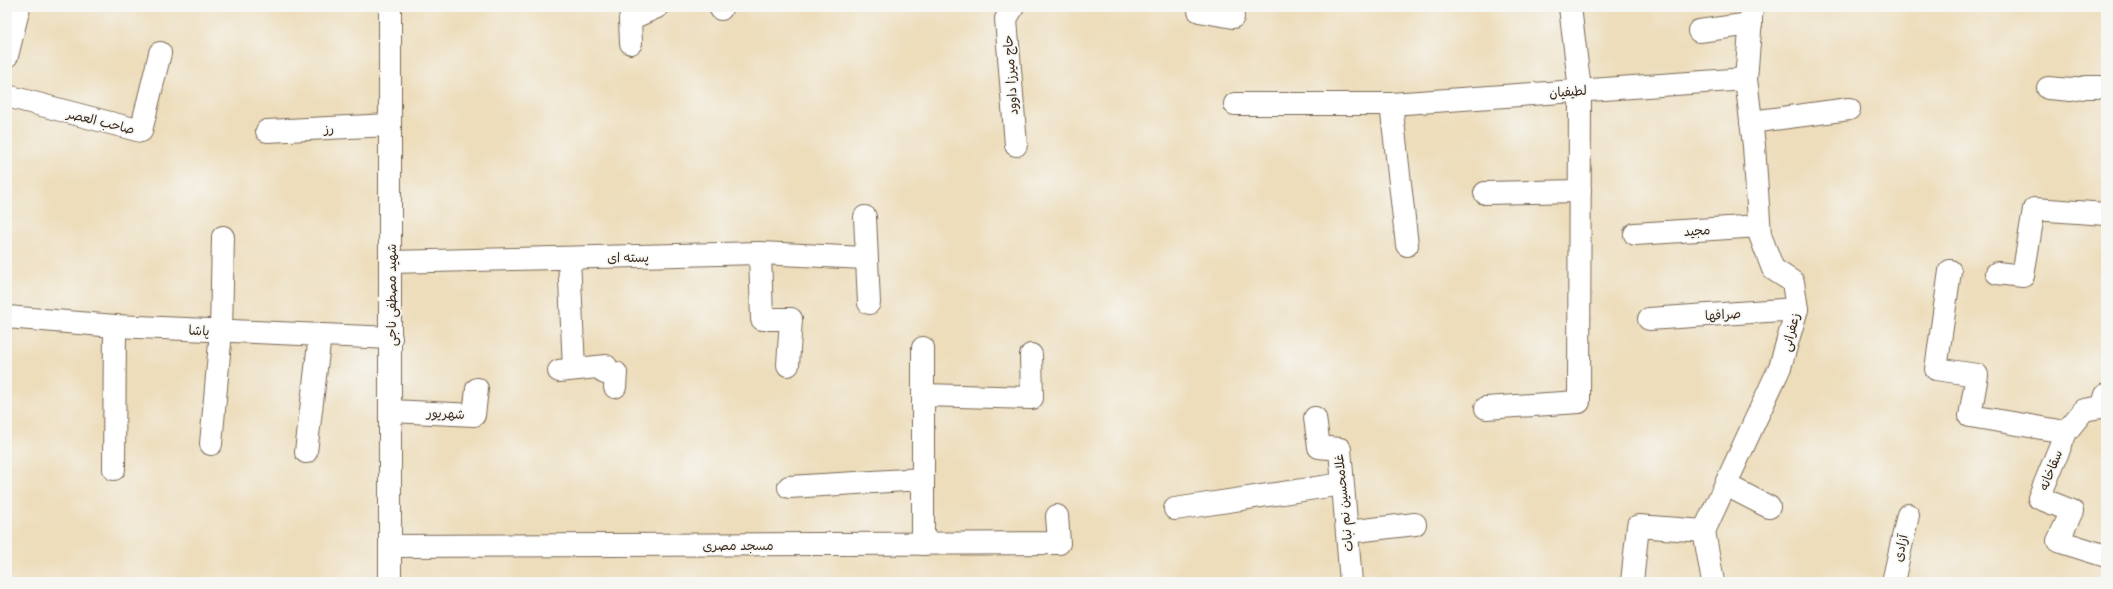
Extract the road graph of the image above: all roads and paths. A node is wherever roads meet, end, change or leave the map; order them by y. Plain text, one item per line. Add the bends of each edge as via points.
1 (19, 7) edge
2 (390, 7) edge
3 (657, 7) edge
4 (1013, 7) edge
5 (1199, 7) edge
6 (1570, 7) edge
7 (1752, 15) edge
8 (1233, 17) dead end
9 (1699, 31) dead end
10 (631, 43) dead end
11 (160, 53) dead end
12 (7, 56) edge
13 (1746, 79) junction
14 (2106, 87) edge
15 (2048, 88) dead end
16 (1580, 90) junction
17 (7, 96) edge
18 (1235, 104) dead end
19 (1391, 104) junction
20 (1849, 109) dead end
21 (1751, 122) junction
22 (390, 125) junction
23 (267, 131) dead end
24 (1016, 145) dead end
25 (1580, 191) junction
26 (1486, 193) dead end
27 (2106, 214) edge
28 (865, 217) dead end
29 (1759, 226) junction
30 (1635, 234) dead end
31 (223, 237) dead end
32 (1407, 246) dead end
33 (760, 253) junction
34 (569, 258) junction
35 (865, 258) junction
36 (391, 262) junction
37 (1950, 271) dead end
38 (1997, 273) dead end
39 (869, 303) dead end
40 (1797, 309) junction
41 (7, 317) edge
42 (1649, 319) dead end
43 (115, 326) junction
44 (221, 331) junction
45 (320, 335) junction
46 (391, 338) junction
47 (923, 348) dead end
48 (1031, 355) dead end
49 (788, 365) dead end
50 (615, 387) dead end
51 (477, 389) dead end
52 (923, 395) junction
53 (2106, 395) edge
54 (1486, 408) dead end
55 (391, 411) junction
56 (1315, 418) dead end
57 (2066, 432) junction
58 (211, 444) dead end
59 (306, 452) dead end
60 (114, 469) dead end
61 (923, 479) junction
62 (1342, 484) junction
63 (1726, 485) junction
64 (789, 487) dead end
65 (1769, 507) dead end
66 (1175, 509) dead end
67 (1908, 515) dead end
68 (1057, 516) dead end
69 (1415, 524) dead end
70 (1704, 531) junction
71 (1347, 532) junction
72 (923, 544) junction
73 (390, 546) junction
74 (2106, 556) edge
75 (390, 582) edge
76 (1351, 582) edge
77 (1632, 582) edge
78 (1713, 582) edge
79 (1893, 582) edge

1 - 12 street
2 - 22 street, شهید مصطفی ناجی
3 - 10 street via 630,19
4 - 24 street, حاج میرزا داوود via 1006,19
5 - 8 street via 1198,11
6 - 16 street
7 - 9 street
7 - 13 street, زعفرانی
11 - 17 street, صاحب العصر via 141,131
13 - 16 street, لطیفیان
13 - 21 street, زعفرانی
14 - 15 street via 2071,90
16 - 19 street, لطیفیان
16 - 25 street
18 - 19 street, لطیفیان
19 - 32 street
20 - 21 street
21 - 29 street, زعفرانی
22 - 23 street, رز
22 - 36 street, شهید مصطفی ناجی
25 - 26 street
25 - 54 street via 1579,402
27 - 38 street via 2034,209 2023,276
28 - 35 street
29 - 30 street, مجید
29 - 40 street, زعفرانی via 1773,269 1793,282
31 - 44 street
33 - 34 street, پسته ای
33 - 35 street, پسته ای
33 - 49 street via 762,319 791,320
34 - 36 street, پسته ای
34 - 50 street via 567,370 606,366 605,373 616,373
35 - 39 street
36 - 46 street, شهید مصطفی ناجی
37 - 57 street via 1936,369 1977,375 1970,416
40 - 42 street, صرافها
40 - 63 street, زعفرانی via 1780,368
41 - 43 street, پاشا
43 - 44 street, پاشا
43 - 60 street
44 - 45 street, پاشا
44 - 58 street
45 - 46 street, پاشا
45 - 59 street
46 - 55 street, شهید مصطفی ناجی
47 - 52 street
48 - 52 street via 1032,398
51 - 55 street, شهریور via 474,415
52 - 61 street
53 - 57 street, سقاخانه via 2102,407 2084,410
55 - 73 street, شهید مصطفی ناجی
56 - 62 street, غلامحسین نم نبات via 1319,447 1340,449
57 - 74 street, سقاخانه via 2039,498 2072,511 2058,541
61 - 64 street
61 - 72 street
62 - 66 street
62 - 71 street, غلامحسین نم نبات
63 - 65 street
63 - 70 street, زعفرانی
67 - 79 street, آزادی
68 - 72 street, مسجد مصری via 1059,543
69 - 71 street
70 - 77 street via 1638,526
70 - 78 street
71 - 76 street, غلامحسین نم نبات
72 - 73 street, مسجد مصری
73 - 75 street, شهید مصطفی ناجی

